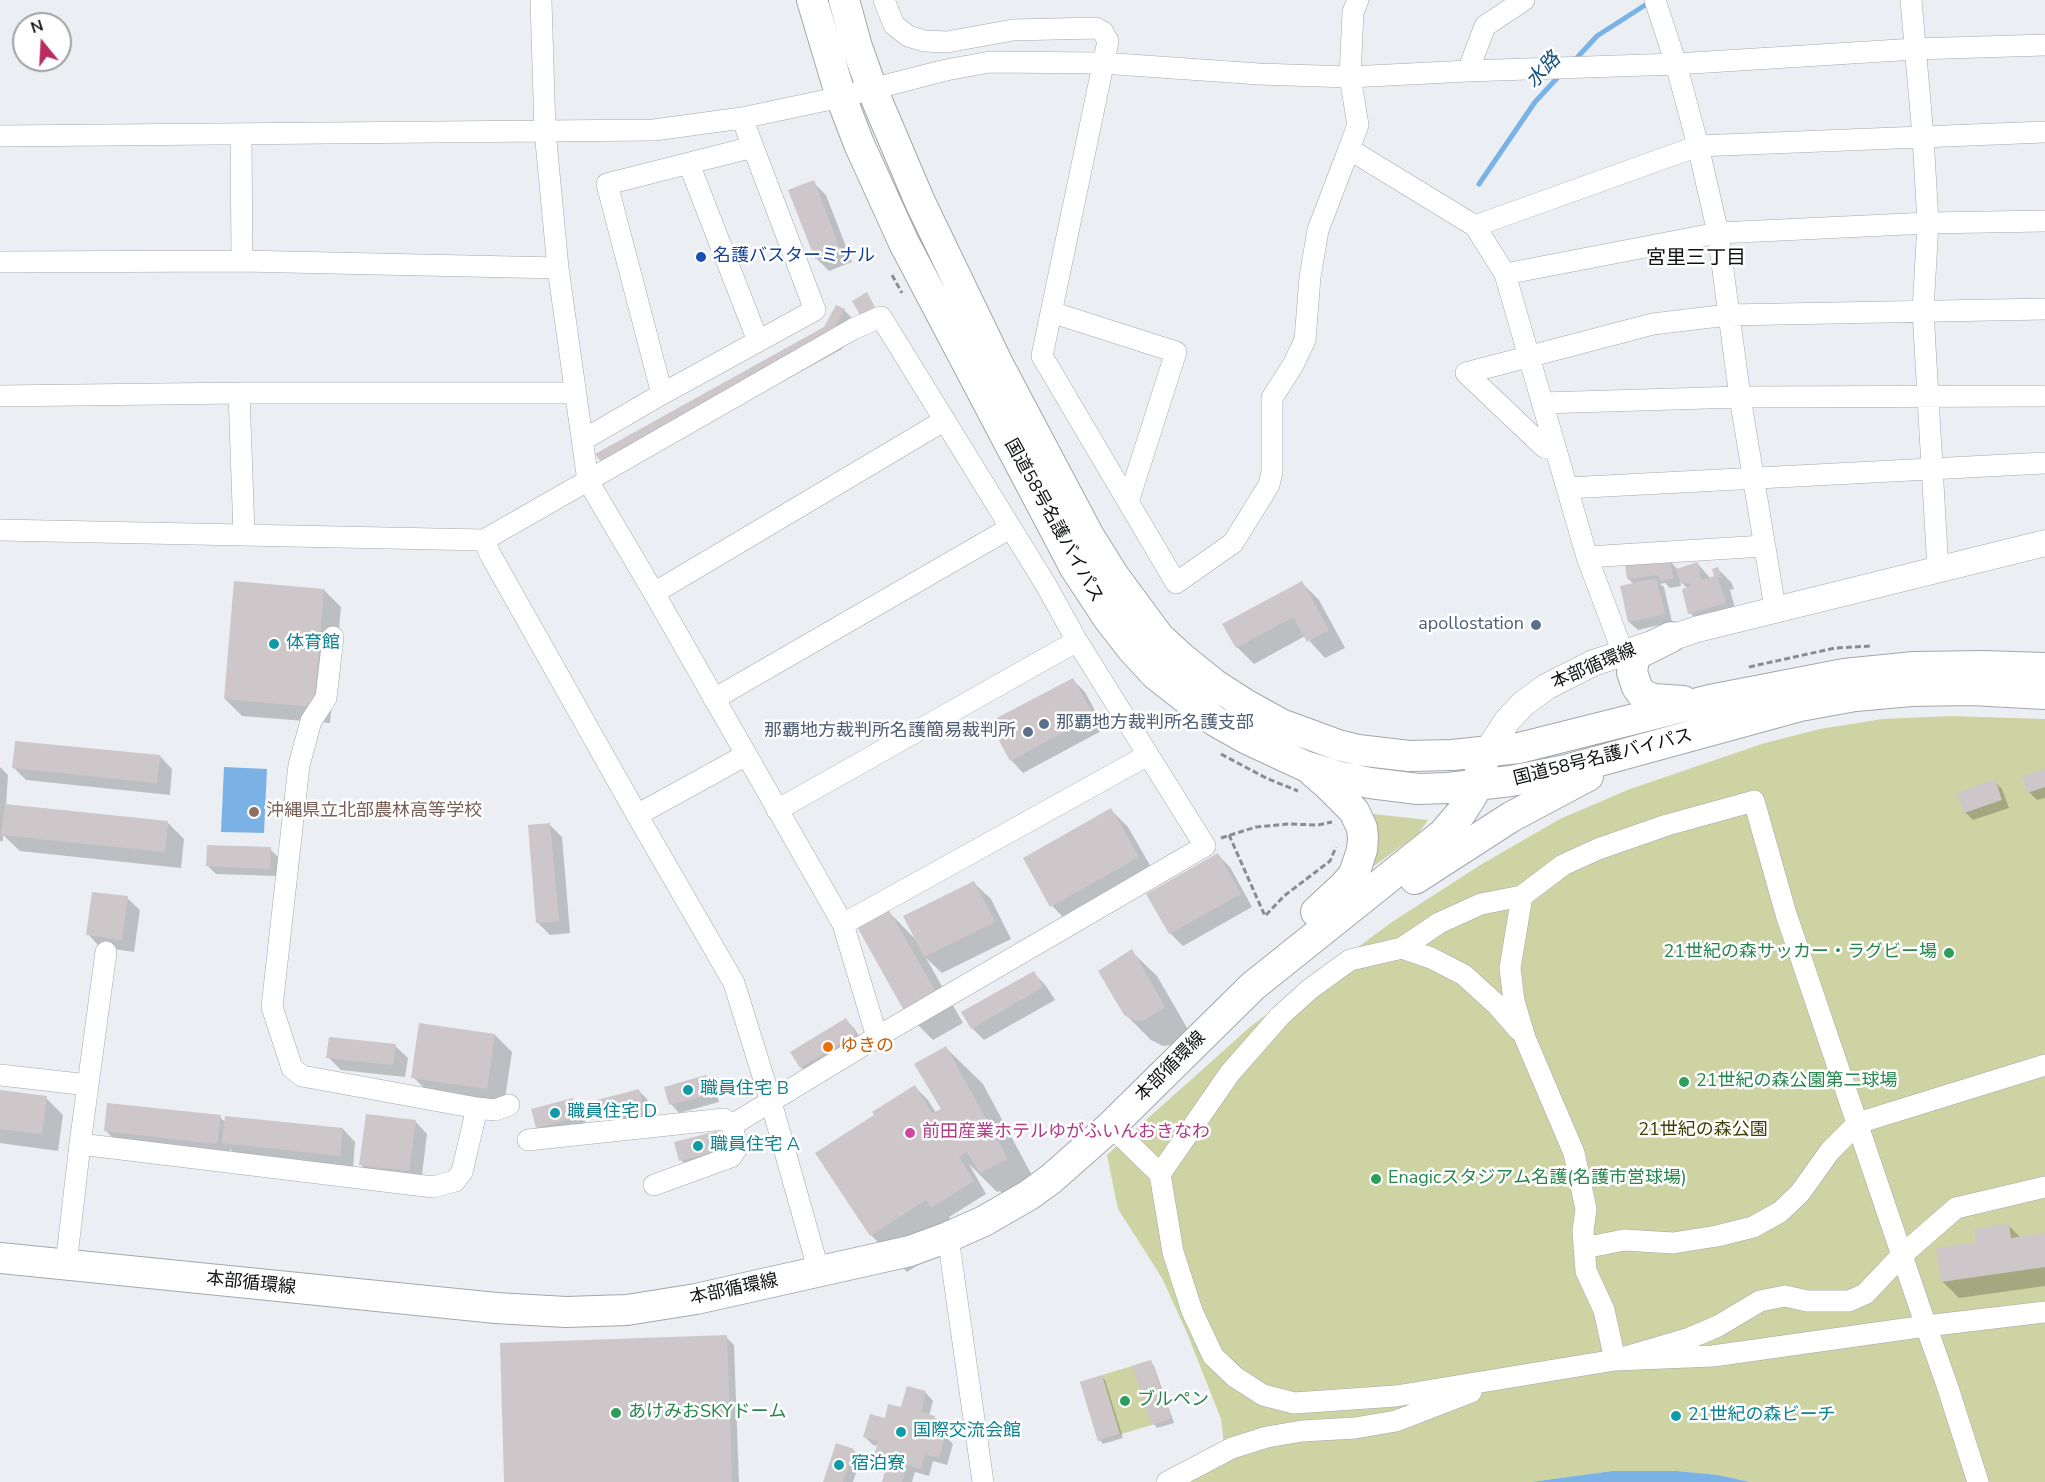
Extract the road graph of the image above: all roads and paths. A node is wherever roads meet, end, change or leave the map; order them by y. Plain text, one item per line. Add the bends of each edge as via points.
1 (541, 0) edge
2 (812, 0) edge
3 (844, 0) edge
4 (884, 0) edge
5 (1358, 0) edge
6 (1524, 0) edge
7 (1655, 0) edge
8 (1911, 0) edge
9 (2045, 45) edge
10 (1916, 49) junction
11 (1102, 63) junction
12 (1676, 63) junction
13 (1468, 71) junction
14 (1350, 77) junction
15 (872, 89) junction
16 (840, 97) junction
17 (741, 118) junction
18 (545, 131) junction
19 (2045, 132) edge
20 (241, 135) junction
21 (0, 136) edge
22 (1923, 136) junction
23 (1698, 146) junction
24 (753, 147) junction
25 (1349, 148) junction
26 (689, 164) junction
27 (2045, 221) edge
28 (1928, 223) junction
29 (1475, 226) junction
30 (1718, 233) junction
31 (0, 261) edge
32 (242, 261) junction
33 (888, 267) dead end
34 (558, 268) junction
35 (1505, 274) junction
36 (903, 294) dead end
37 (2045, 309) edge
38 (1923, 311) junction
39 (1051, 312) junction
40 (1728, 315) junction
41 (758, 341) junction
42 (1529, 357) junction
43 (239, 393) junction
44 (575, 393) junction
45 (662, 394) junction
46 (0, 396) edge
47 (2045, 396) edge
48 (1740, 397) junction
49 (1928, 397) junction
50 (1542, 403) junction
51 (945, 420) junction
52 (583, 440) junction
53 (1556, 450) junction
54 (2045, 463) edge
55 (1932, 469) junction
56 (1754, 477) junction
57 (588, 481) junction
58 (1567, 488) junction
59 (1128, 502) junction
60 (1010, 528) junction
61 (0, 530) edge
62 (244, 534) junction
63 (484, 540) junction
64 (2045, 543) edge
65 (1764, 546) junction
66 (1587, 557) junction
67 (1076, 568) junction
68 (1938, 570) junction
69 (1046, 585) junction
70 (654, 592) junction
71 (1775, 608) junction
72 (333, 637) dead end
73 (1671, 637) junction
74 (1077, 641) junction
75 (1875, 645) dead end
76 (1623, 652) junction
77 (1749, 667) dead end
78 (2045, 668) edge
79 (2045, 694) edge
80 (714, 699) junction
81 (1710, 700) junction
82 (1216, 750) dead end
83 (1486, 753) junction
84 (1627, 754) junction
85 (746, 755) junction
86 (1148, 755) junction
87 (1306, 780) junction
88 (1475, 786) junction
89 (777, 810) junction
90 (637, 815) junction
91 (1340, 820) dead end
92 (1229, 835) junction
93 (1339, 842) dead end
94 (1205, 846) junction
95 (1522, 896) junction
96 (1339, 917) junction
97 (843, 924) junction
98 (1402, 948) junction
99 (106, 952) dead end
100 (1252, 986) junction
101 (877, 1037) junction
102 (1525, 1038) junction
103 (2045, 1065) edge
104 (0, 1075) edge
105 (88, 1085) junction
106 (771, 1102) junction
107 (509, 1105) dead end
108 (477, 1108) junction
109 (1858, 1123) junction
110 (732, 1125) junction
111 (1111, 1126) junction
112 (528, 1140) dead end
113 (80, 1144) junction
114 (1160, 1174) junction
115 (654, 1185) dead end
116 (2045, 1187) edge
117 (948, 1237) junction
118 (1584, 1248) junction
119 (1902, 1256) junction
120 (0, 1258) edge
121 (66, 1265) junction
122 (819, 1272) junction
123 (2045, 1312) edge
124 (1926, 1326) junction
125 (1615, 1360) junction
126 (1508, 1378) junction
127 (983, 1482) edge
128 (1167, 1482) edge
129 (1978, 1482) edge

1 - 18 street
2 - 16 highway, 国道58号名護バイパス
3 - 15 highway, 国道58号名護バイパス
4 - 11 street via 894,25 908,36 924,41 947,42 1013,30 1096,28 1108,41
5 - 14 street via 1353,12
6 - 13 street via 1485,26
7 - 12 street
8 - 10 street
9 - 10 street
10 - 12 street
10 - 22 street
11 - 14 street
11 - 15 street via 990,62
11 - 39 street
12 - 13 street
12 - 23 street
13 - 14 street
14 - 25 street via 1358,125
15 - 16 street
15 - 83 highway, 国道58号名護バイパス via 932,230 1022,412 1089,536 1159,636 1214,684 1245,704 1319,739 1358,750 1409,756
16 - 17 street
16 - 67 highway, 国道58号名護バイパス via 903,243
17 - 18 street via 654,130
17 - 24 street
18 - 20 street
18 - 34 street
19 - 22 street
20 - 21 street
20 - 32 street
22 - 23 street
22 - 28 street
23 - 29 street
23 - 30 street
24 - 26 street
24 - 41 street via 815,310
25 - 29 street
25 - 59 street via 1318,230 1305,340 1272,398 1269,485 1233,543 1176,583
26 - 41 street
26 - 45 street via 607,184
27 - 28 street
28 - 30 street
28 - 38 street
29 - 35 street
30 - 35 street
30 - 40 street
31 - 32 street
32 - 34 street
33 - 36 path
34 - 44 street
35 - 42 street
37 - 38 street
38 - 40 street
38 - 49 street
39 - 59 street via 1042,356
39 - 59 street via 1176,352
40 - 42 street via 1653,324
40 - 48 street
41 - 45 street
42 - 50 street
42 - 53 street via 1466,373 1544,447
43 - 44 street
43 - 46 street
43 - 62 street
44 - 52 street
45 - 52 street
47 - 49 street
48 - 49 street
48 - 50 street
48 - 56 street
49 - 55 street
50 - 53 street
51 - 57 street via 882,317 853,329
51 - 60 street
51 - 70 street
52 - 57 street
53 - 58 street
54 - 55 street
55 - 56 street
55 - 68 street
56 - 58 street
56 - 65 street
57 - 63 street
57 - 70 street
58 - 66 street
60 - 69 street
60 - 80 street
61 - 62 street
62 - 63 street
63 - 90 street
64 - 68 main road, 本部循環線
65 - 66 street
65 - 71 street
66 - 76 street
67 - 69 street
67 - 87 highway, 国道58号名護バイパス via 1108,618 1164,682 1215,721 1257,744
68 - 71 main road, 本部循環線
69 - 74 street
70 - 80 street
71 - 73 main road, 本部循環線
72 - 108 street via 326,698 311,721 299,765 272,1007 292,1068 298,1074
73 - 76 main road, 本部循環線
73 - 81 highway via 1634,659 1632,672 1637,687 1653,699
74 - 86 street
74 - 89 street
75 - 77 path via 1835,648
76 - 83 main road, 本部循環線 via 1546,687 1507,721
78 - 81 highway, 国道58号名護バイパス via 1926,667 1856,672
79 - 84 highway, 国道58号名護バイパス via 1971,690 1855,696 1800,706
80 - 85 street
81 - 83 highway, 国道58号名護バイパス
82 - 87 path via 1266,778
83 - 88 highway, 本部循環線
84 - 88 highway, 国道58号名護バイパス via 1537,777
84 - 96 highway via 1511,817 1415,879
85 - 89 street
85 - 90 street
86 - 94 street
86 - 97 street
87 - 88 highway, 国道58号名護バイパス via 1340,777 1418,789
87 - 100 highway via 1329,785 1354,811 1362,828 1362,850 1346,885 1267,955
88 - 96 highway, 本部循環線 via 1461,813 1443,834
89 - 97 street
90 - 106 street via 734,983
91 - 92 path via 1318,825 1256,827
92 - 93 path via 1264,916 1330,861
92 - 94 path
94 - 101 street
95 - 98 street via 1481,904 1439,923
95 - 102 street via 1510,968 1514,1001
95 - 109 street via 1563,865 1598,849 1754,801 1786,914
96 - 100 highway, 本部循環線
97 - 101 street
98 - 102 street via 1464,975
98 - 114 street via 1350,960 1280,1016 1230,1073
99 - 105 street
100 - 111 highway, 本部循環線
101 - 106 street
102 - 118 street via 1574,1153 1586,1209
103 - 109 street
104 - 105 street
105 - 113 street
106 - 110 street
106 - 122 street
107 - 108 street via 495,1110
108 - 113 street via 462,1172 455,1181 433,1187
109 - 118 street via 1830,1150 1800,1192 1780,1212 1752,1227 1673,1243 1624,1240
109 - 119 street
110 - 112 street via 724,1119
110 - 115 street via 737,1148 731,1157
111 - 114 street
111 - 117 highway, 本部循環線 via 1029,1195
113 - 121 street
114 - 126 street via 1173,1252 1192,1311 1213,1356 1235,1377 1263,1395 1294,1404 1339,1401
116 - 119 street via 1956,1208
117 - 122 highway, 本部循環線 via 910,1251
117 - 127 street
118 - 125 street via 1586,1271 1604,1310
119 - 124 street
119 - 125 street via 1865,1294 1849,1301 1807,1301 1785,1296 1760,1301 1690,1338
120 - 121 highway, 本部循環線
121 - 122 highway, 本部循環線 via 566,1312 672,1302
123 - 124 street
124 - 125 street via 1713,1356
124 - 129 street
125 - 126 street
126 - 128 street via 1396,1421 1267,1437 1232,1448

